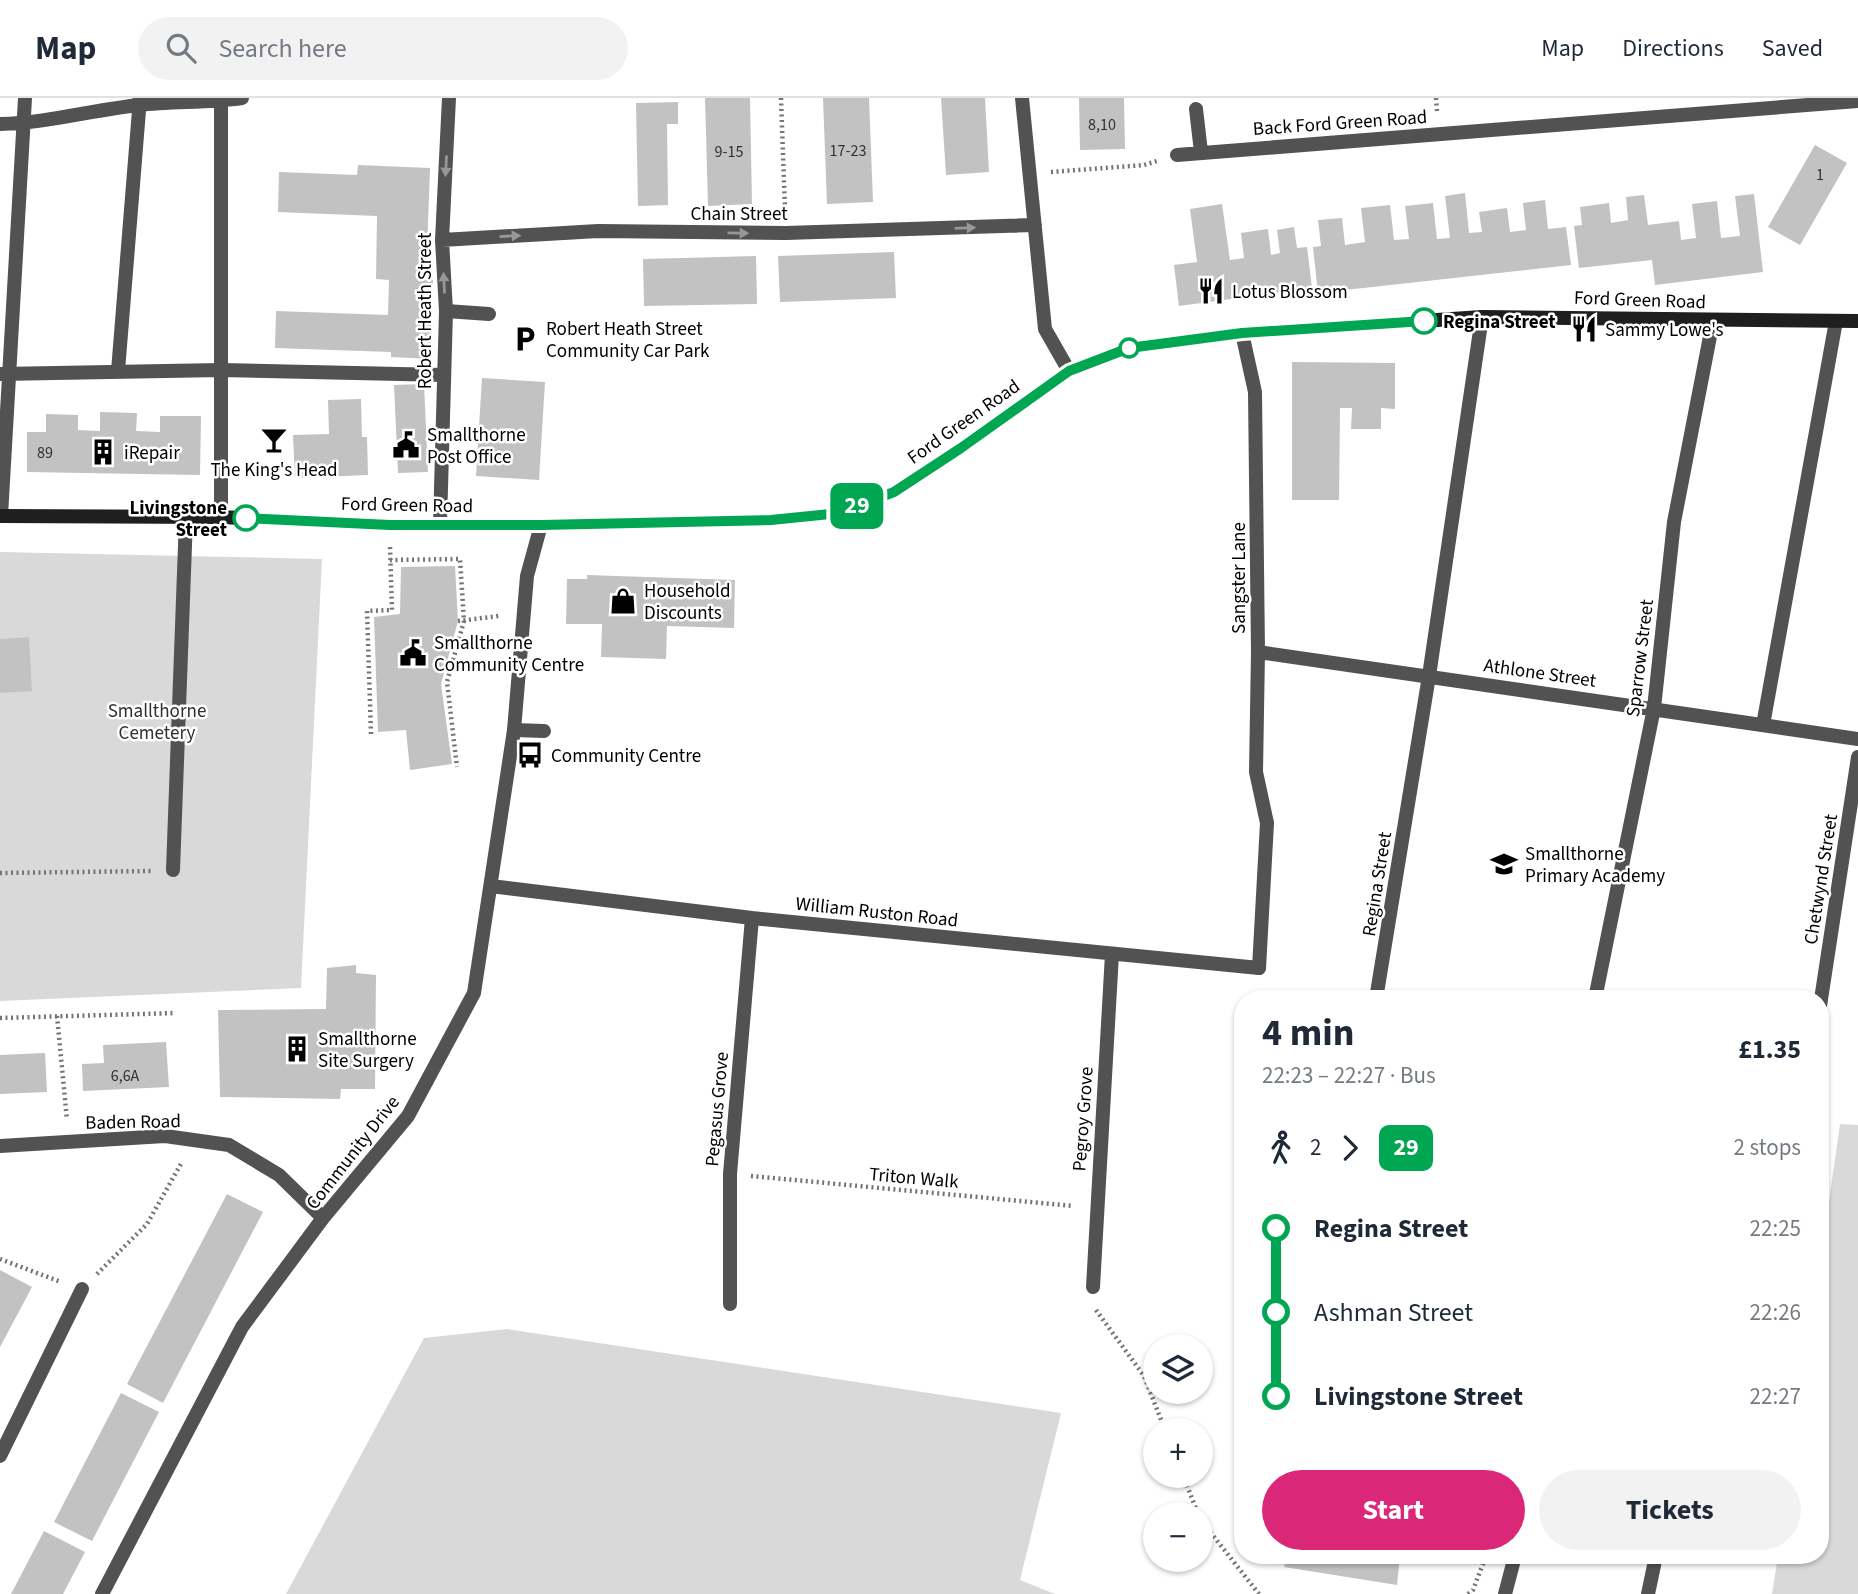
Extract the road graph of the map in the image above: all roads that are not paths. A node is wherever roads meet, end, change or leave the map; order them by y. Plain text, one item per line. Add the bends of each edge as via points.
1 (25, 98) edge
2 (242, 98) edge
3 (449, 98) edge
4 (1022, 98) edge
5 (1858, 100) edge
6 (140, 101) edge
7 (221, 101) junction
8 (1196, 108) dead end
9 (24, 123) junction
10 (0, 124) edge
11 (1201, 152) junction
12 (1177, 155) road end
13 (1035, 225) junction
14 (442, 240) junction
15 (446, 311) junction
16 (489, 314) dead end
17 (1482, 317) junction
18 (1713, 321) junction
19 (1836, 321) junction
20 (1858, 321) edge
21 (1242, 333) junction
22 (221, 370) junction
23 (1069, 371) junction
24 (118, 372) junction
25 (5, 374) edge
26 (444, 375) junction
27 (1, 516) edge
28 (221, 517) junction
29 (186, 518) junction
30 (440, 524) junction
31 (541, 525) junction
32 (1258, 652) junction
33 (1429, 676) junction
34 (1654, 708) junction
35 (1763, 725) junction
36 (514, 730) junction
37 (544, 731) dead end
38 (1858, 739) edge
39 (1858, 757) edge
40 (173, 870) road end
41 (491, 886) junction
42 (752, 918) junction
43 (1112, 954) junction
44 (1259, 968) joint
45 (1377, 990) edge
46 (1597, 990) edge
47 (1822, 990) edge
48 (0, 1146) edge
49 (323, 1219) junction
50 (1093, 1287) road end
51 (82, 1289) road end
52 (730, 1304) dead end
53 (0, 1455) edge
54 (1513, 1564) edge
55 (1654, 1564) edge
56 (102, 1594) edge
57 (1505, 1594) edge
58 (1648, 1594) edge

1 - 9 street
2 - 7 street
3 -> 14 street, Robert Heath Street
4 - 13 street
5 - 11 street, Back Ford Green Road
6 - 7 street
6 - 9 street
6 - 24 street
7 - 22 street
8 - 11 street
9 - 10 street
9 - 25 street
11 - 12 street, Back Ford Green Road
14 -> 13 street, Chain Street via 598,231 786,233
13 - 23 street via 1045,329
15 -> 14 street, Robert Heath Street
15 - 16 street
15 - 26 street, Robert Heath Street
17 - 18 main road, Ford Green Road
17 - 21 main road, Ford Green Road
17 - 33 street, Regina Street
18 - 19 main road, Ford Green Road
18 - 34 street, Sparrow Street via 1674,522
19 - 20 main road, Ford Green Road
19 - 35 street
21 - 23 main road, Ford Green Road via 1129,348
21 - 32 street, Sangster Lane via 1255,392
22 - 24 street
22 - 26 street
22 - 28 street
23 - 31 main road, Ford Green Road via 894,492 840,513 771,520
24 - 25 street
25 - 27 street
26 - 30 street, Robert Heath Street
27 - 29 main road, Ford Green Road
28 - 29 main road, Ford Green Road
28 - 30 main road, Ford Green Road
29 - 40 street
30 - 31 main road, Ford Green Road
31 - 36 street, Community Drive via 527,576
32 - 33 street, Athlone Street
32 - 44 street, Sangster Lane via 1256,772 1267,823
33 - 34 street, Athlone Street
33 - 45 street, Regina Street
34 - 35 street, Athlone Street
34 - 46 street, Sparrow Street
35 - 38 street, Athlone Street
36 - 37 street
36 - 41 street, Community Drive
39 - 47 street, Chetwynd Street
41 - 42 street, William Ruston Road
41 - 49 street, Community Drive via 474,993 408,1116
42 - 43 street, William Ruston Road
42 - 52 street, Pegasus Grove via 730,1174
43 - 44 street, William Ruston Road
43 - 50 street, Pegroy Grove
48 - 49 street, Baden Road via 165,1136 229,1145 279,1175
49 - 56 street, Community Drive via 242,1328
51 - 53 street
54 - 57 street
55 - 58 street

